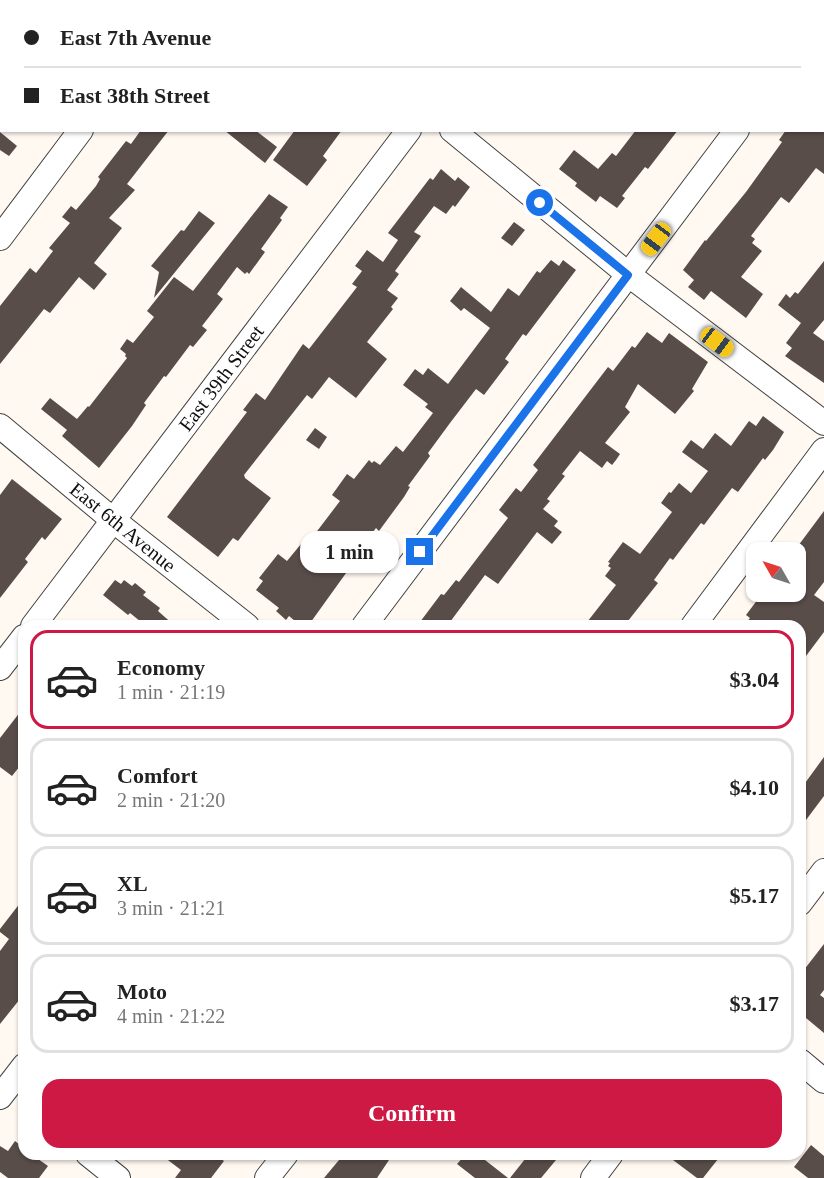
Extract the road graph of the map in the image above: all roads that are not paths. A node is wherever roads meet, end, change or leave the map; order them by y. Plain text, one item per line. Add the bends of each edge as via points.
1 (80, 132) edge
2 (407, 132) edge
3 (454, 132) edge
4 (735, 132) edge
5 (0, 238) edge
6 (628, 275) junction
7 (824, 423) edge
8 (0, 426) edge
9 (824, 450) edge
10 (113, 520) junction
11 (38, 620) edge
12 (239, 620) edge
13 (369, 620) edge
14 (697, 620) edge
15 (18, 645) edge
16 (0, 668) edge
17 (824, 871) edge
18 (806, 895) edge
19 (806, 1066) edge
20 (18, 1076) edge
21 (824, 1081) edge
22 (8, 1092) edge
23 (95, 1160) edge
24 (281, 1160) edge
25 (607, 1160) edge
26 (117, 1178) edge
27 (267, 1178) edge
28 (593, 1178) edge

1 - 5 street
2 - 10 street, East 39th Street
3 - 6 street
4 - 6 street
6 - 7 street
6 - 13 street
8 - 10 street, East 6th Avenue
9 - 14 street
10 - 11 street, East 39th Street
10 - 12 street, East 6th Avenue
15 - 16 street
17 - 18 street
19 - 21 street
20 - 22 street
23 - 26 street
24 - 27 street
25 - 28 street

